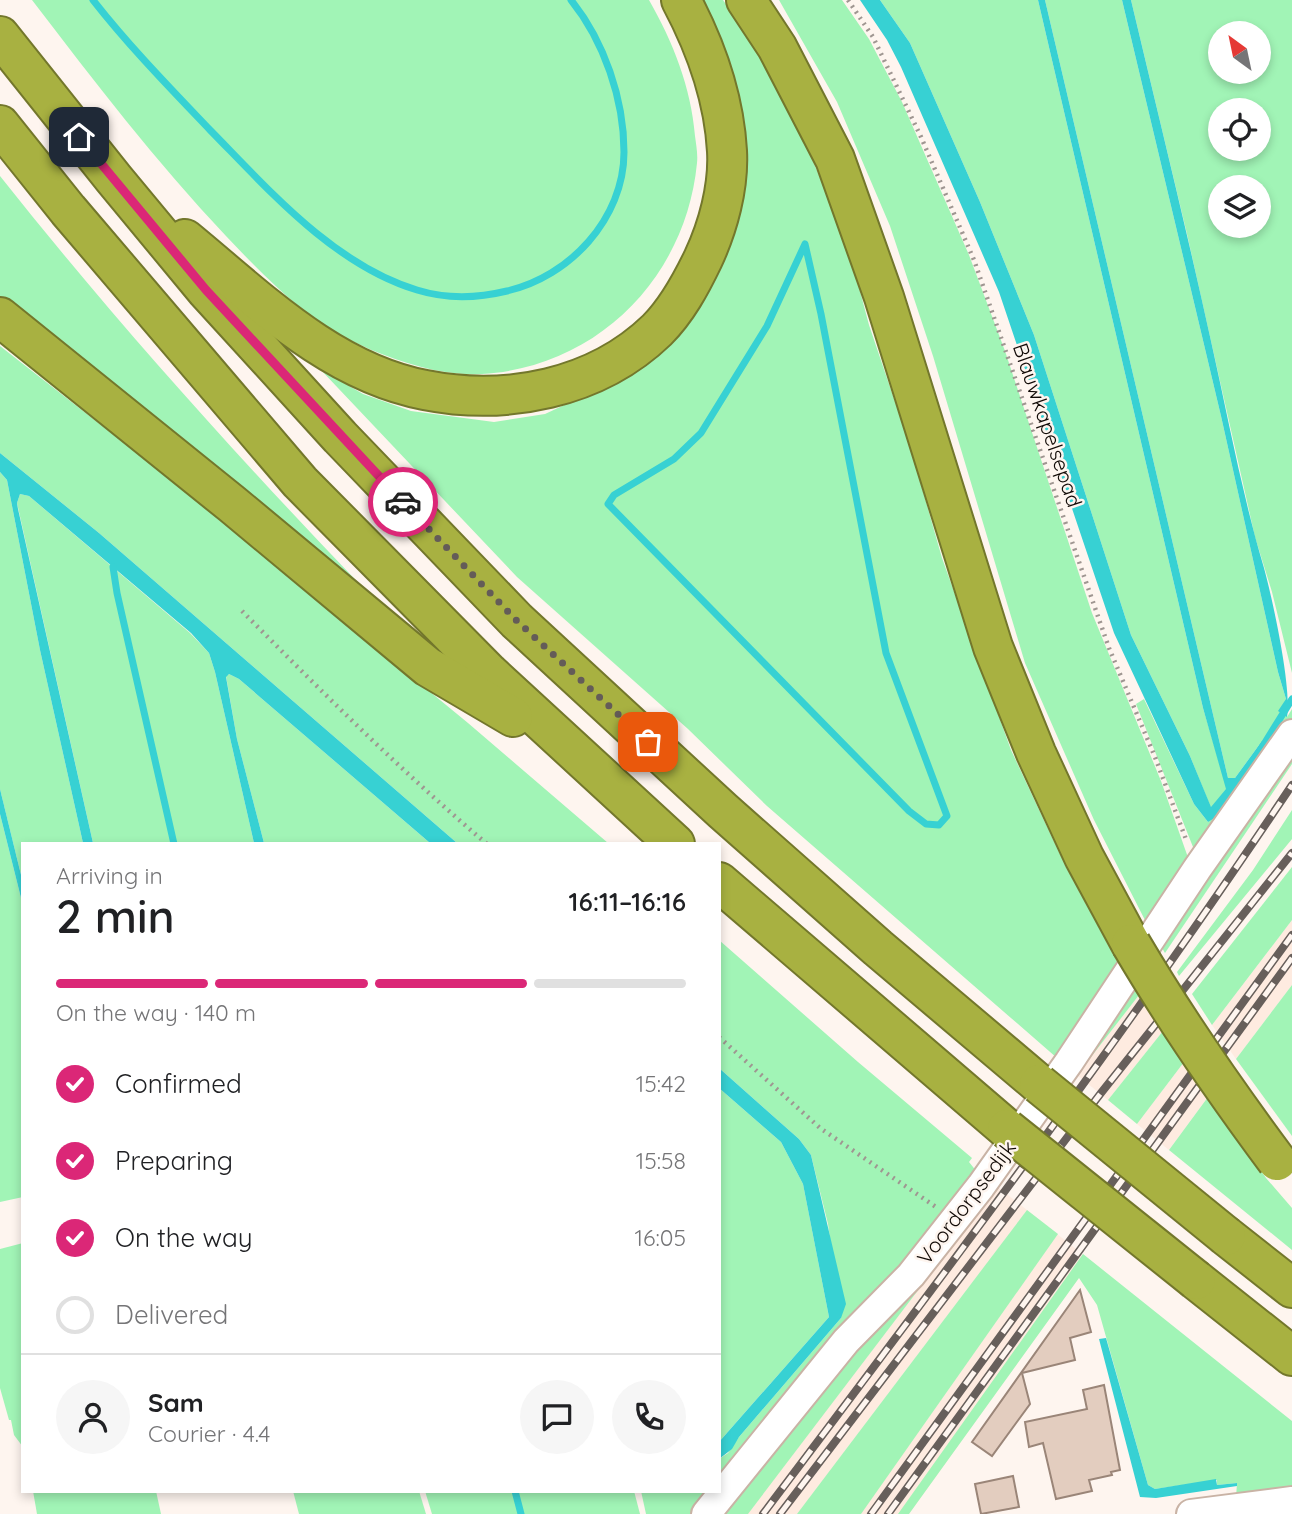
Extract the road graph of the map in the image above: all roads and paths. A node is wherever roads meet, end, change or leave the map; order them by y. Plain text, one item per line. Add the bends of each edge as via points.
1 (681, 0) edge
2 (746, 0) edge
3 (848, 0) edge
4 (0, 36) edge
5 (0, 125) edge
6 (114, 179) junction
7 (0, 317) edge
8 (242, 611) dead end
9 (1292, 734) edge
10 (572, 751) junction
11 (485, 842) edge
12 (673, 842) edge
13 (1198, 869) junction
14 (721, 885) edge
15 (721, 1039) edge
16 (1285, 1170) edge
17 (954, 1220) junction
18 (1292, 1288) edge
19 (1292, 1356) edge
20 (1292, 1501) edge
21 (706, 1514) edge
22 (1191, 1514) edge

1 - 6 highway via 709,61 720,103 727,153 718,220 695,276 657,330 590,375 552,388 516,396 461,395 423,390 351,365 275,313
2 - 16 highway, bridge via 777,47 835,159 884,297 993,647 1084,857 1158,991
3 - 13 path, Blauwkapelsepad via 873,37 974,260 1110,648
4 - 6 highway
5 - 10 highway via 300,481
6 - 18 highway, bridge via 206,290 340,437 517,621 878,948
7 - 10 highway via 428,667
8 - 11 path
9 - 13 street, Voordorpsedijk
10 - 12 highway
13 - 17 street, Voordorpsedijk via 1069,1062
14 - 19 highway, bridge via 1007,1129
15 - 17 path via 820,1128
17 - 21 street, Voordorpsedijk via 911,1275 846,1341
20 - 22 street

